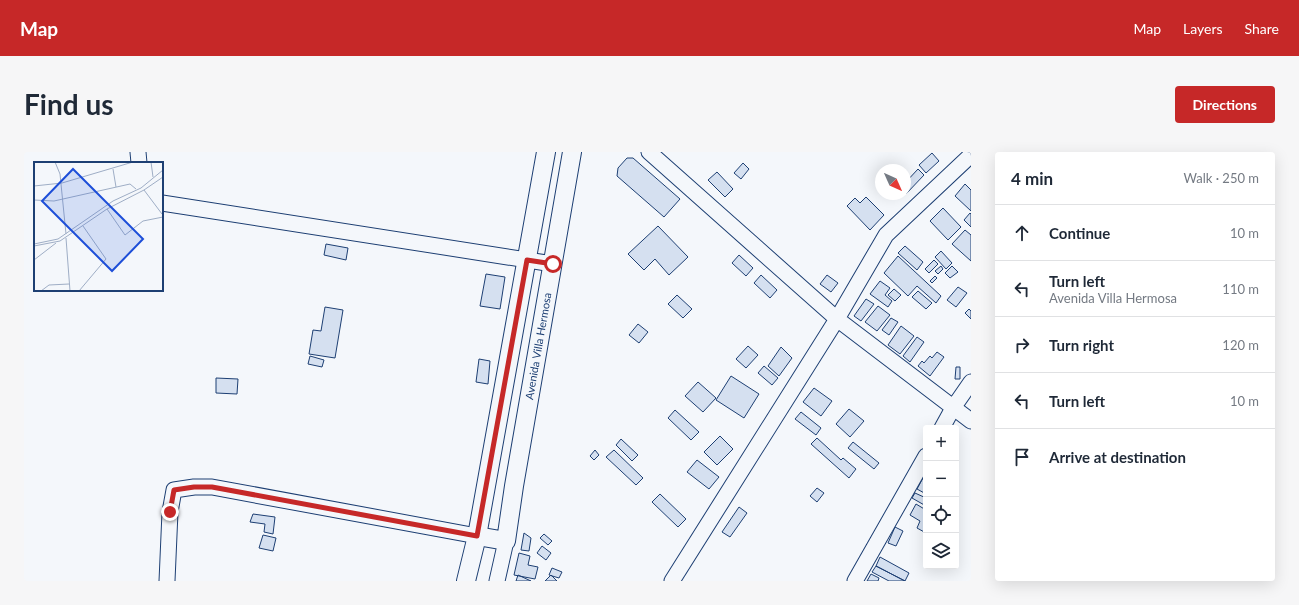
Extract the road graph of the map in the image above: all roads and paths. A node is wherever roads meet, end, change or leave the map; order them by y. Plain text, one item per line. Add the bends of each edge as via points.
1 (138, 152) edge
2 (546, 152) edge
3 (572, 152) edge
4 (649, 152) edge
5 (971, 156) edge
6 (139, 162) edge
7 (163, 203) edge
8 (527, 260) junction
9 (553, 264) junction
10 (837, 319) junction
11 (971, 382) edge
12 (953, 408) junction
13 (971, 421) edge
14 (944, 425) edge
15 (923, 461) edge
16 (477, 536) junction
17 (506, 541) junction
18 (167, 581) edge
19 (466, 581) edge
20 (497, 581) edge
21 (672, 581) edge
22 (855, 581) edge

1 - 6 street
2 - 8 street
3 - 9 street, Avenida Villa Hermosa
4 - 10 street
5 - 10 street via 886,235
7 - 8 street
8 - 9 street
8 - 16 street
9 - 17 street, Avenida Villa Hermosa
10 - 12 street
10 - 21 street
11 - 12 street
12 - 13 street
12 - 14 street
15 - 22 street
16 - 17 street
16 - 18 street via 212,487 194,487 174,490 170,512
16 - 19 street
17 - 20 street

